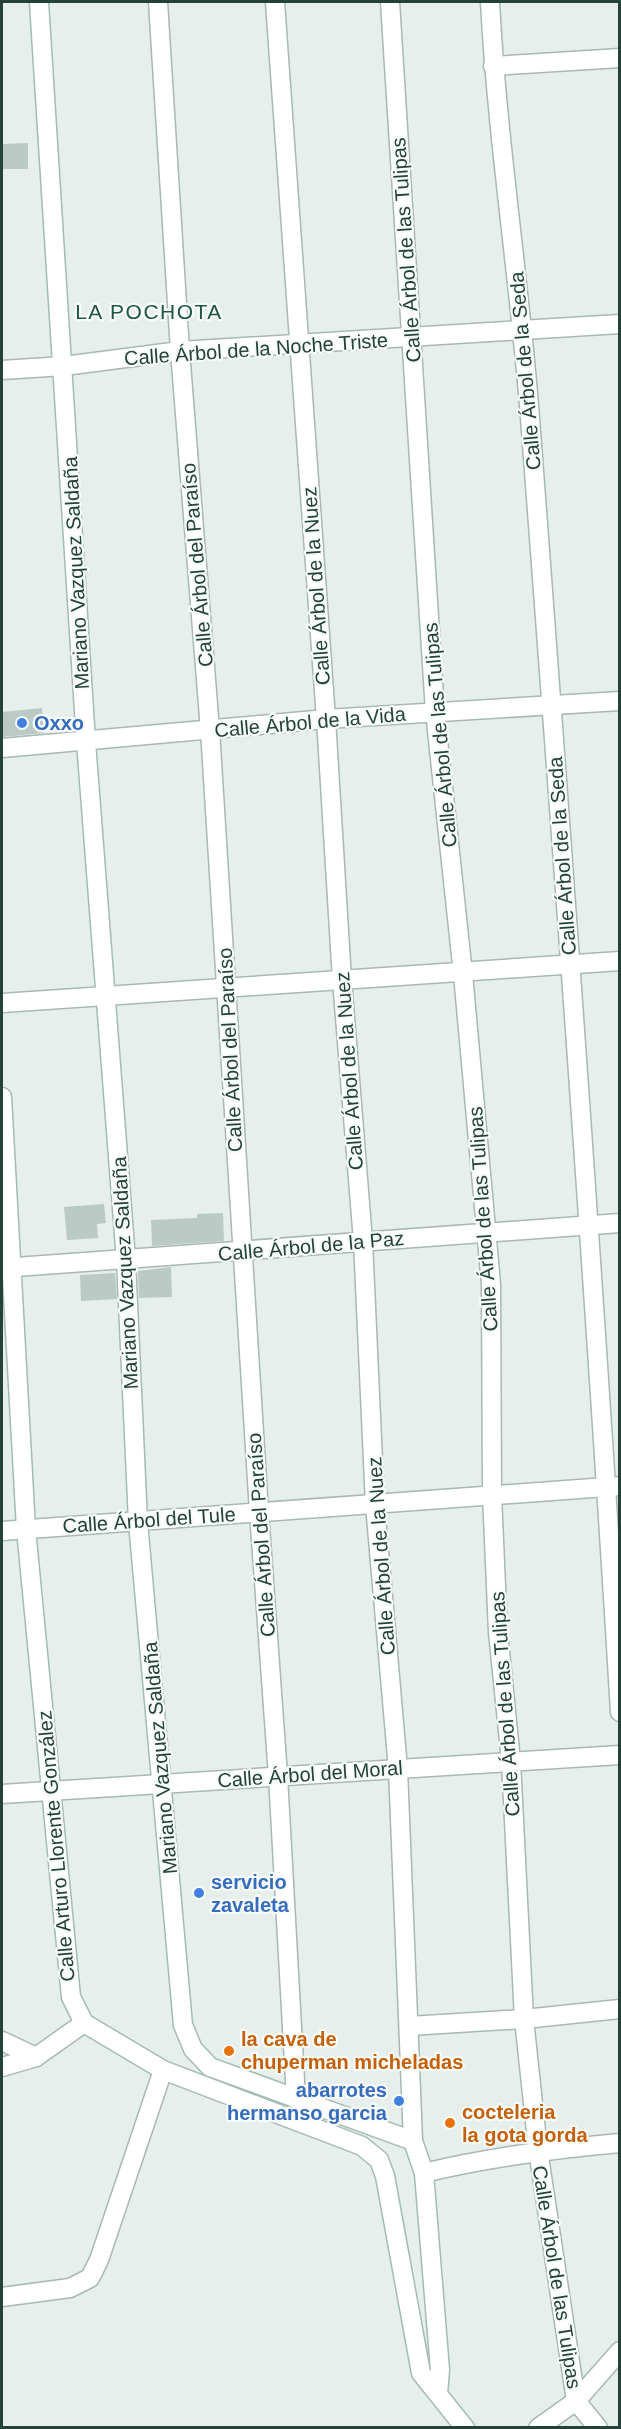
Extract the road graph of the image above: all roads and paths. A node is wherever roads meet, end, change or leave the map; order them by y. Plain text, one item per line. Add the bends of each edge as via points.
1 (39, 2) edge
2 (158, 2) edge
3 (275, 2) edge
4 (390, 2) edge
5 (489, 2) edge
6 (620, 58) edge
7 (493, 66) junction
8 (620, 324) edge
9 (523, 329) junction
10 (412, 336) junction
11 (298, 345) junction
12 (180, 351) junction
13 (64, 366) junction
14 (2, 370) edge
15 (620, 701) edge
16 (552, 706) junction
17 (435, 712) junction
18 (327, 719) junction
19 (210, 730) junction
20 (86, 742) junction
21 (2, 748) edge
22 (620, 961) edge
23 (569, 965) junction
24 (463, 974) junction
25 (342, 980) junction
26 (226, 988) junction
27 (107, 997) junction
28 (2, 1003) edge
29 (2, 1097) edge
30 (620, 1223) edge
31 (587, 1225) junction
32 (486, 1233) junction
33 (363, 1241) junction
34 (242, 1252) junction
35 (126, 1260) junction
36 (7, 1268) edge
37 (613, 1486) edge
38 (492, 1495) junction
39 (375, 1505) junction
40 (259, 1512) junction
41 (138, 1522) junction
42 (26, 1529) junction
43 (2, 1531) edge
44 (620, 1712) edge
45 (620, 1755) edge
46 (511, 1761) junction
47 (398, 1769) junction
48 (278, 1776) junction
49 (163, 1784) junction
50 (50, 1791) junction
51 (2, 1794) edge
52 (620, 2009) edge
53 (524, 2019) junction
54 (84, 2023) junction
55 (409, 2026) junction
56 (2, 2041) edge
57 (36, 2057) junction
58 (2, 2067) edge
59 (163, 2070) junction
60 (296, 2099) junction
61 (413, 2141) junction
62 (620, 2143) edge
63 (538, 2150) junction
64 (424, 2173) junction
65 (2, 2297) edge
66 (620, 2351) edge
67 (438, 2393) junction
68 (576, 2401) junction
69 (465, 2427) edge
70 (538, 2427) edge
71 (598, 2427) edge

1 - 13 street, Mariano Vazquez Saldaña
2 - 12 street, Calle Árbol del Paraíso
3 - 11 street, Calle Árbol de la Nuez
4 - 10 street, Calle Árbol de las Tulipas
5 - 7 street, Calle Árbol de la Seda
6 - 7 street
7 - 9 street, Calle Árbol de la Seda
8 - 9 street, Calle Árbol de la Noche Triste
9 - 10 street, Calle Árbol de la Noche Triste
9 - 16 street, Calle Árbol de la Seda
10 - 11 street, Calle Árbol de la Noche Triste
10 - 17 street, Calle Árbol de las Tulipas
11 - 12 street, Calle Árbol de la Noche Triste
11 - 18 street, Calle Árbol de la Nuez
12 - 13 street, Calle Árbol de la Noche Triste
12 - 19 street, Calle Árbol del Paraíso
13 - 14 street, Calle Árbol de la Noche Triste
13 - 20 street, Mariano Vazquez Saldaña
15 - 16 street, Calle Árbol de la Vida
16 - 17 street, Calle Árbol de la Vida
16 - 23 street, Calle Árbol de la Seda
17 - 18 street, Calle Árbol de la Vida
17 - 24 street, Calle Árbol de las Tulipas
18 - 19 street, Calle Árbol de la Vida
18 - 25 street, Calle Árbol de la Nuez
19 - 20 street, Calle Árbol de la Vida
19 - 26 street, Calle Árbol del Paraíso
20 - 21 street, Calle Árbol de la Vida
20 - 27 street, Mariano Vazquez Saldaña
22 - 23 street
23 - 24 street
23 - 31 street, Calle Árbol de la Seda
24 - 25 street
24 - 32 street, Calle Árbol de las Tulipas
25 - 26 street
25 - 33 street, Calle Árbol de la Nuez
26 - 27 street
26 - 34 street, Calle Árbol del Paraíso
27 - 28 street
27 - 35 street, Mariano Vazquez Saldaña
29 - 36 street, Calle Arturo Llorente González
30 - 31 street, Calle Árbol de la Paz
31 - 32 street, Calle Árbol de la Paz
31 - 37 street, Calle Árbol de la Seda
32 - 33 street, Calle Árbol de la Paz
32 - 38 street, Calle Árbol de las Tulipas via 494,1381
33 - 34 street, Calle Árbol de la Paz
33 - 39 street, Calle Árbol de la Nuez
34 - 35 street, Calle Árbol de la Paz
34 - 40 street, Calle Árbol del Paraíso
35 - 36 street, Calle Árbol de la Paz
35 - 41 street, Mariano Vazquez Saldaña
36 - 42 street, Calle Arturo Llorente González
37 - 38 street, Calle Árbol del Tule
37 - 44 street, Calle Árbol de la Seda
38 - 39 street, Calle Árbol del Tule
38 - 46 street, Calle Árbol de las Tulipas via 498,1632
39 - 40 street, Calle Árbol del Tule
39 - 47 street, Calle Árbol de la Nuez
40 - 41 street, Calle Árbol del Tule
40 - 48 street, Calle Árbol del Paraíso
41 - 42 street, Calle Árbol del Tule
41 - 49 street, Mariano Vazquez Saldaña
42 - 43 street, Calle Árbol del Tule
42 - 50 street, Calle Arturo Llorente González
45 - 46 street, Calle Árbol del Moral
46 - 47 street, Calle Árbol del Moral
46 - 53 street, Calle Árbol de las Tulipas
47 - 48 street, Calle Árbol del Moral
47 - 55 street, Calle Árbol de la Nuez
48 - 49 street, Calle Árbol del Moral
48 - 60 street, Calle Árbol del Paraíso
49 - 50 street, Calle Árbol del Moral
49 - 60 street, Mariano Vazquez Saldaña via 183,2025 193,2049 210,2067
50 - 51 street, Calle Árbol del Moral
50 - 54 street, Calle Arturo Llorente González via 69,1987
52 - 53 street
53 - 55 street
53 - 63 street, Calle Árbol de las Tulipas
54 - 57 street
54 - 59 street
55 - 61 street, Calle Árbol de la Nuez
56 - 57 street
57 - 58 street
59 - 65 street via 90,2278 70,2288
59 - 67 street via 362,2146 379,2160 421,2373
60 - 61 street, Mariano Vazquez Saldaña
61 - 64 street
62 - 63 street
63 - 64 street via 482,2158
63 - 68 street, Calle Árbol de las Tulipas
64 - 67 street via 440,2370
66 - 68 street
67 - 69 street
68 - 70 street
68 - 71 street, Calle Árbol de las Tulipas

